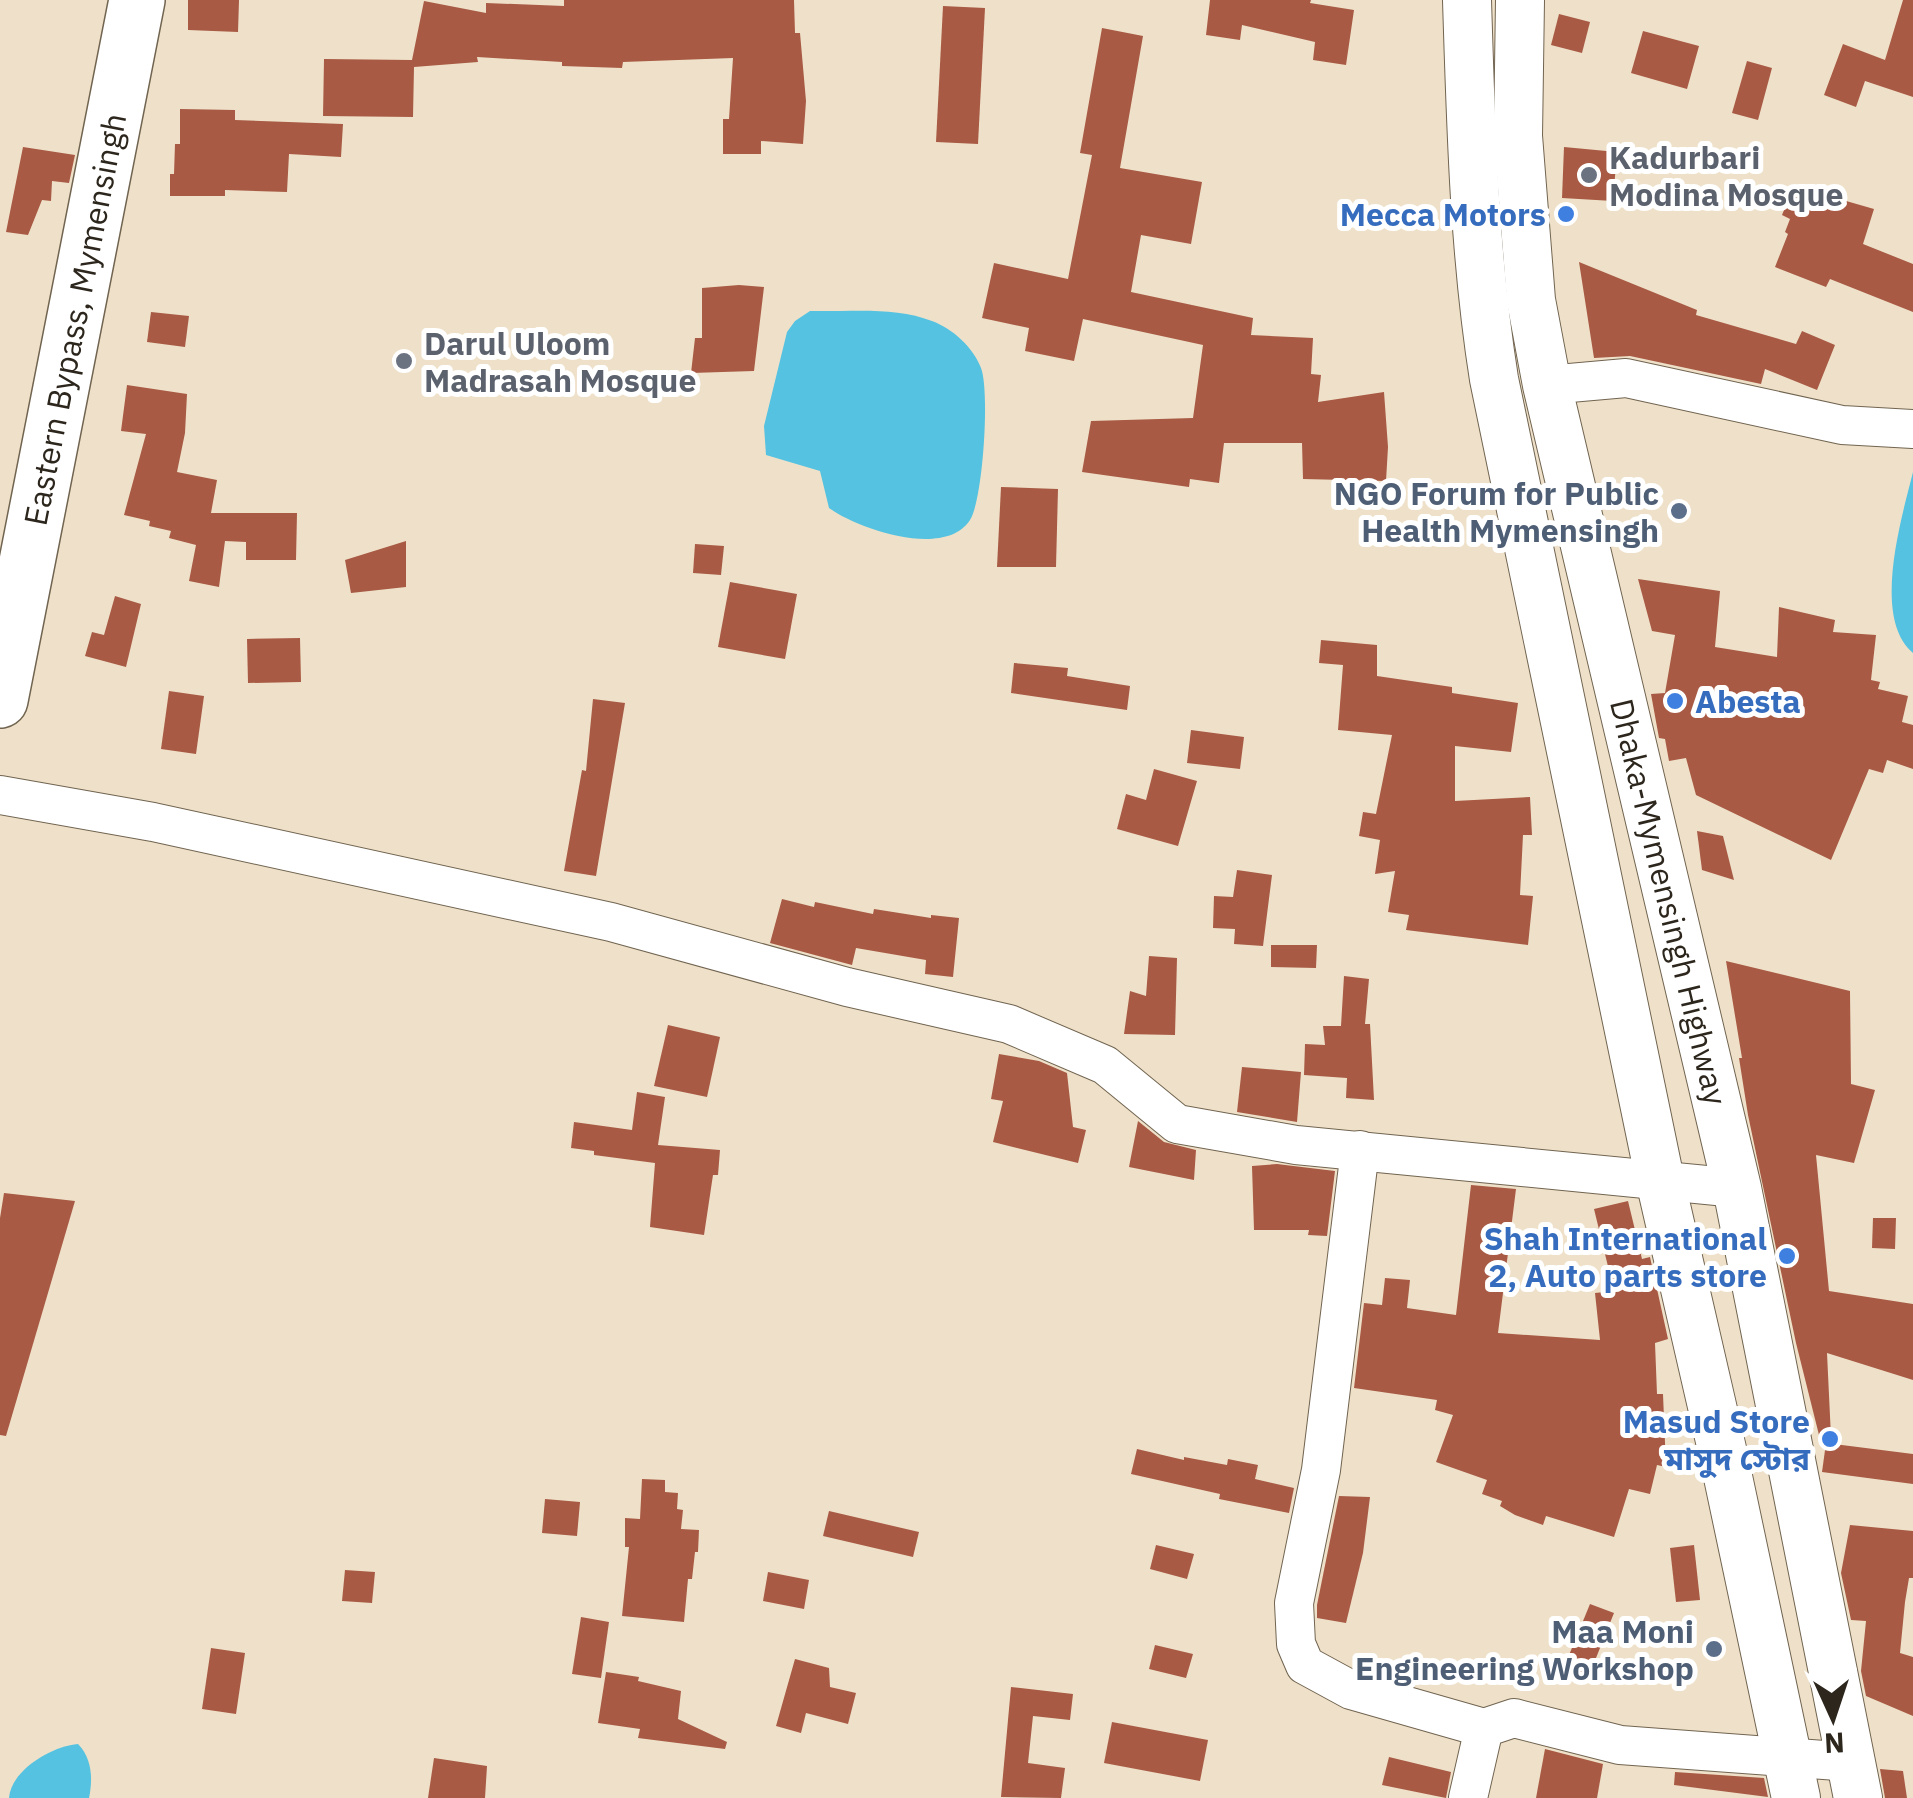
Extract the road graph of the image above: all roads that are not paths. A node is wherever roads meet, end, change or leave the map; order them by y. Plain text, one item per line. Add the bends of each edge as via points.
1 (137, 0) edge
2 (1468, 0) edge
3 (1520, 0) edge
4 (1547, 385) junction
5 (1913, 429) edge
6 (0, 700) edge
7 (0, 795) edge
8 (1360, 1150) junction
9 (1660, 1180) junction
10 (1737, 1188) junction
11 (1484, 1728) junction
12 (1792, 1778) edge
13 (1854, 1780) edge
14 (1468, 1798) edge

1 - 6 highway, Eastern Bypass, Mymensingh
2 - 9 main road, Dhaka-Mymensingh Highway via 1481,297 1494,378
3 - 4 main road, Dhaka-Mymensingh Highway via 1519,154 1530,300
4 - 5 street via 1626,378 1842,425
4 - 10 main road, Dhaka-Mymensingh Highway
7 - 8 street via 611,922 847,988 1009,1024 1105,1064 1177,1124
8 - 9 street
8 - 11 street via 1320,1470 1294,1602 1296,1644 1305,1665 1351,1690
9 - 10 street
9 - 12 main road, Dhaka-Mymensingh Highway
10 - 13 main road, Dhaka-Mymensingh Highway
11 - 12 street via 1514,1718
11 - 14 street
12 - 13 street

